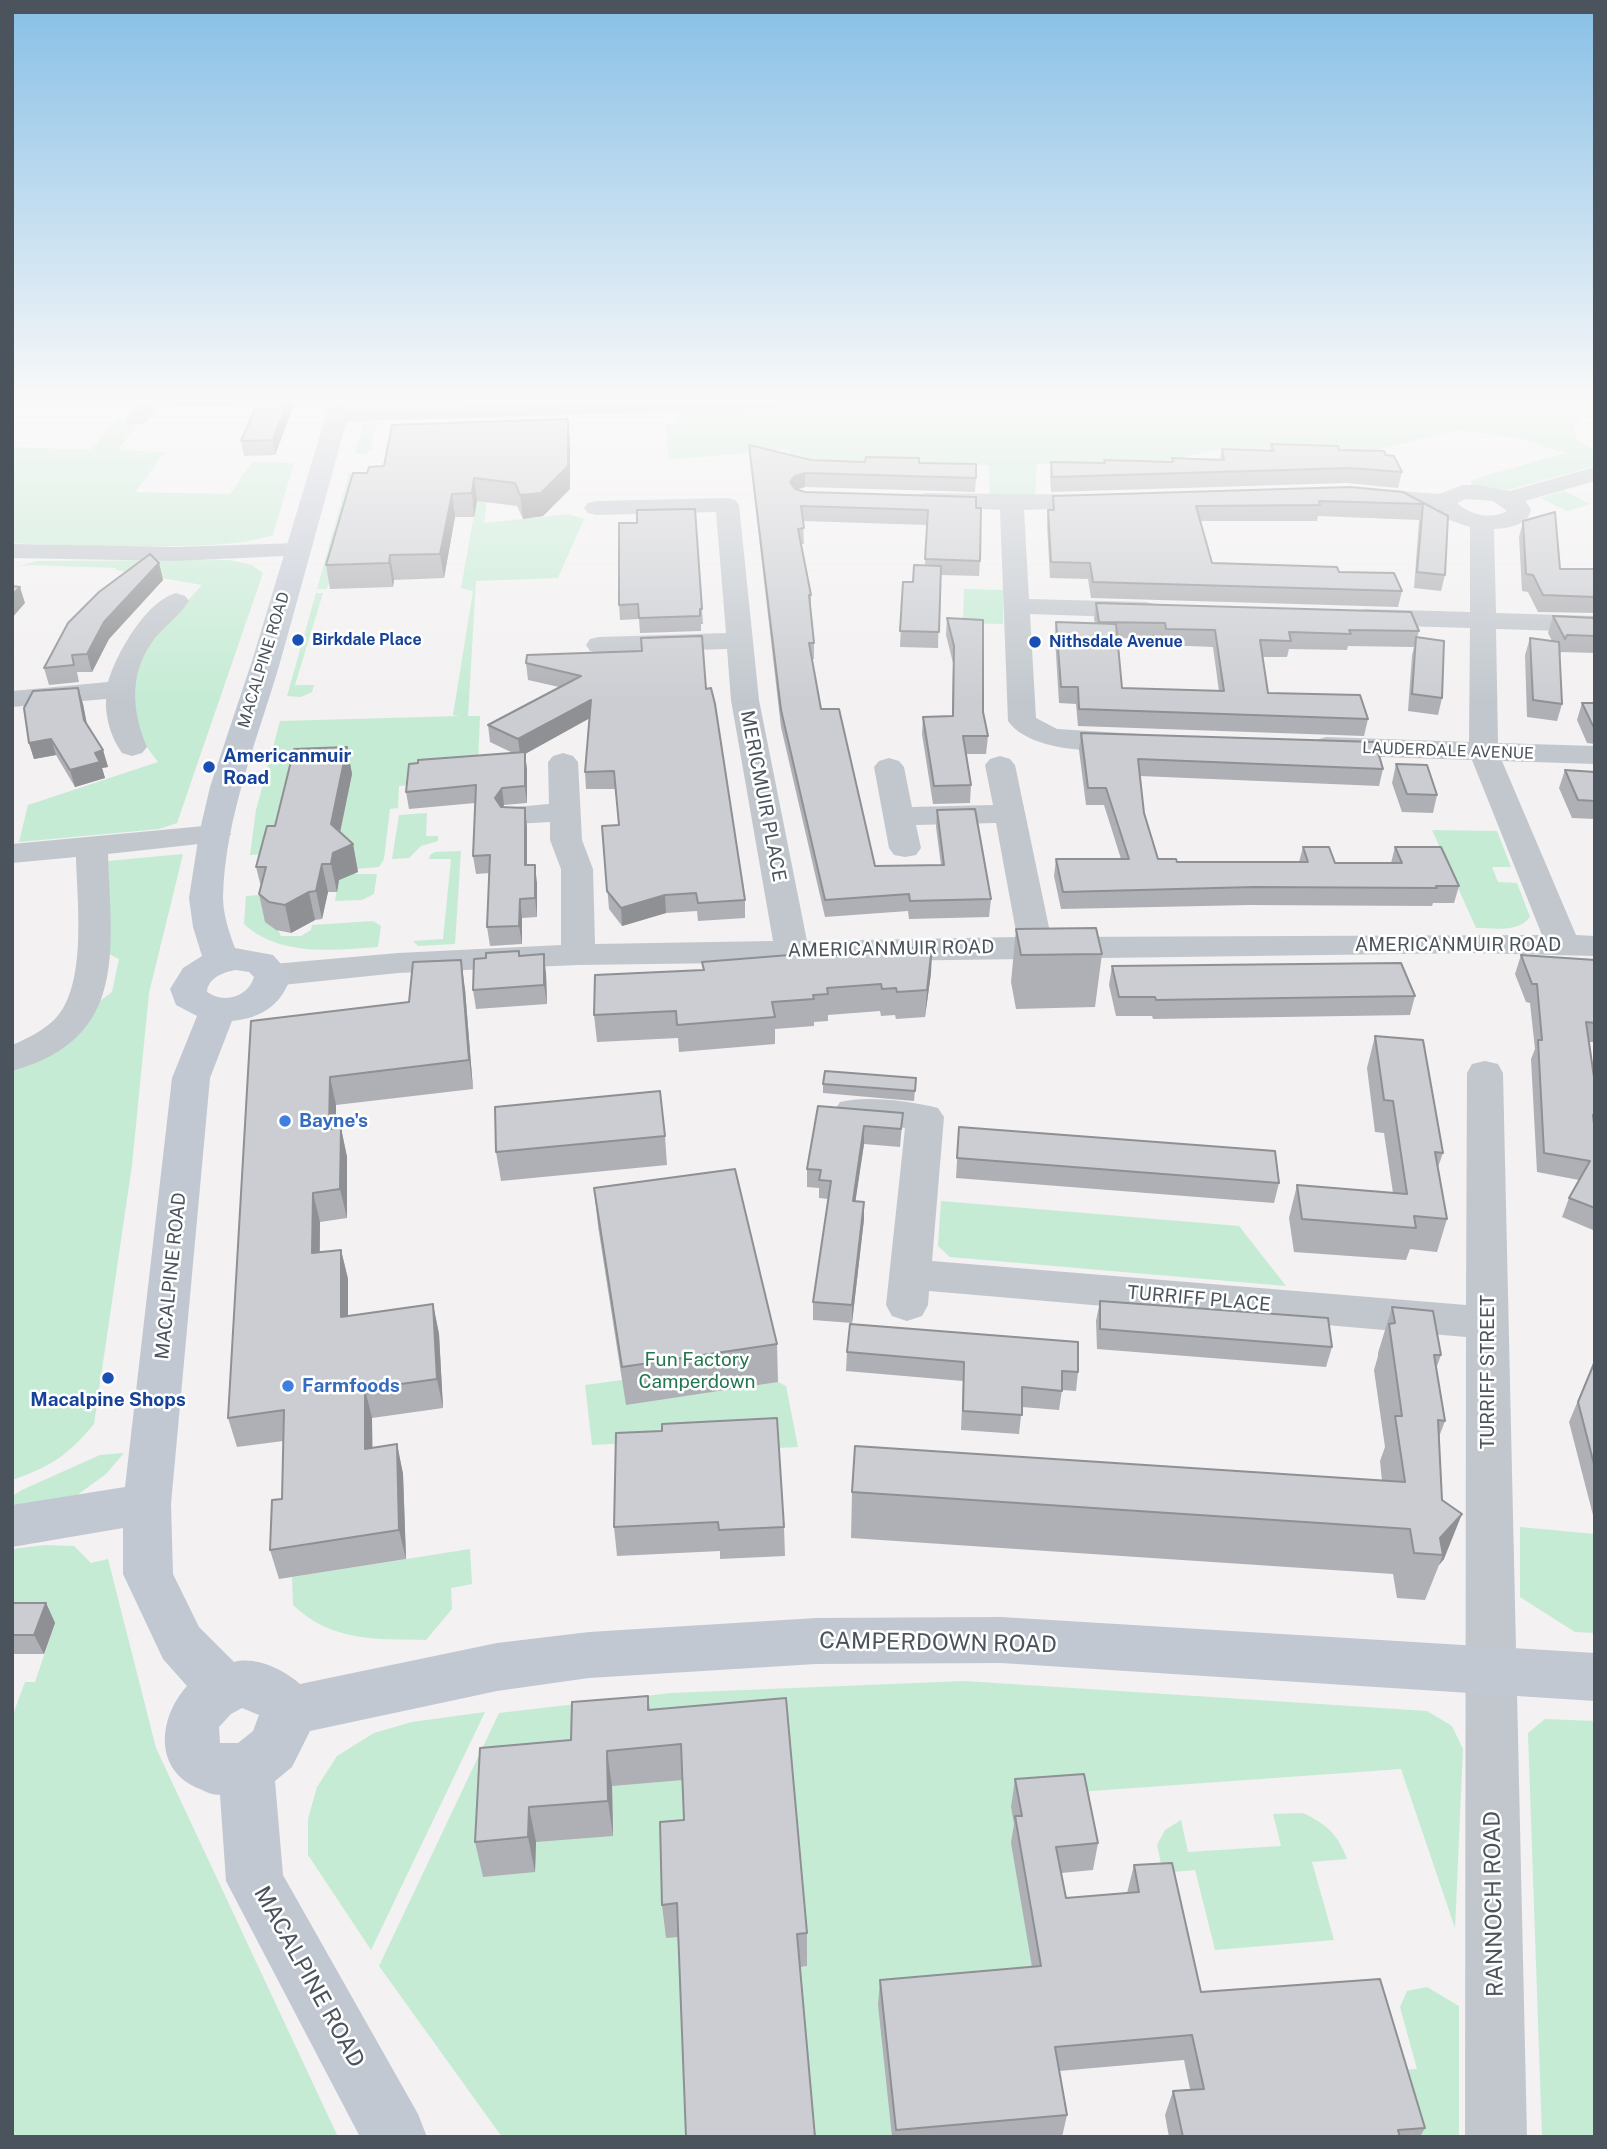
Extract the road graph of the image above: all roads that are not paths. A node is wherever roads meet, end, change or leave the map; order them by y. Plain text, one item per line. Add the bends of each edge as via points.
1 (311, 502) edge
2 (664, 502) edge
3 (727, 502) edge
4 (986, 502) edge
5 (1040, 502) edge
6 (1446, 502) edge
7 (1512, 502) edge
8 (1012, 503) junction
9 (596, 508) dead end
10 (1482, 521) junction
11 (296, 550) junction
12 (13, 552) edge
13 (176, 601) dead end
14 (1017, 606) junction
15 (1167, 611) edge
16 (1345, 616) edge
17 (1481, 620) junction
18 (1595, 624) edge
19 (740, 641) junction
20 (599, 645) dead end
21 (120, 689) junction
22 (12, 699) edge
23 (1155, 741) edge
24 (1306, 746) edge
25 (132, 747) dead end
26 (1484, 752) junction
27 (1595, 755) edge
28 (563, 762) dead end
29 (1000, 765) dead end
30 (889, 767) dead end
31 (565, 812) junction
32 (1010, 814) junction
33 (515, 815) edge
34 (899, 816) junction
35 (215, 834) junction
36 (92, 846) junction
37 (905, 848) dead end
38 (12, 854) edge
39 (1579, 945) edge
40 (1036, 947) junction
41 (792, 951) junction
42 (578, 955) junction
43 (222, 961) junction
44 (273, 975) junction
45 (218, 1010) junction
46 (12, 1059) edge
47 (1485, 1073) dead end
48 (821, 1109) edge
49 (1488, 1323) junction
50 (147, 1504) junction
51 (12, 1526) edge
52 (1492, 1672) junction
53 (1595, 1677) edge
54 (225, 1689) junction
55 (286, 1712) junction
56 (247, 1768) junction
57 (395, 2137) edge
58 (1496, 2137) edge

1 - 11 street, MACALPINE ROAD
2 - 9 street, MERICMUIR PLACE
3 - 19 street, MERICMUIR PLACE
4 - 8 street
5 - 8 street
6 - 10 street via 1451,512
7 - 10 street via 1519,509 1514,518
8 - 14 street
10 - 17 street
11 - 12 street
11 - 35 street, MACALPINE ROAD
13 - 21 street via 137,640
14 - 15 street
14 - 23 street via 1022,721 1030,731 1046,737
16 - 17 street
17 - 18 street
17 - 26 street
19 - 20 street
19 - 41 street, MERICMUIR PLACE via 746,700
21 - 22 street
21 - 25 street via 121,727
24 - 26 street, LAUDERDALE AVENUE
26 - 27 street, LAUDERDALE AVENUE
26 - 39 street
28 - 31 street
29 - 32 street
30 - 34 street
31 - 33 street
31 - 42 street via 566,840 577,869
32 - 34 street
32 - 40 street
34 - 37 street
35 - 36 street
35 - 43 street, MACALPINE ROAD via 206,898
36 - 38 street
36 - 46 street via 94,965 82,1006 67,1027 42,1046
39 - 40 street, AMERICANMUIR ROAD
40 - 41 street, AMERICANMUIR ROAD
41 - 42 street, AMERICANMUIR ROAD
42 - 44 street, AMERICANMUIR ROAD via 398,963
43 - 44 street via 249,959
43 - 45 street via 198,972 188,989 196,1003
44 - 45 street via 267,992 258,999
45 - 50 street, MACALPINE ROAD via 191,1077
47 - 49 street, TURRIFF STREET
48 - 49 street, TURRIFF PLACE via 925,1117 909,1289
49 - 52 street, TURRIFF STREET
50 - 51 street
50 - 54 street, MACALPINE ROAD via 148,1574 181,1643
52 - 53 street, CAMPERDOWN ROAD
52 - 55 street, CAMPERDOWN ROAD via 1001,1640 816,1641 589,1655 497,1667
52 - 58 street, RANNOCH ROAD
54 - 55 street via 242,1684 272,1689
54 - 56 street via 199,1710 192,1725 192,1751 213,1769
55 - 56 street via 279,1742
56 - 57 street, MACALPINE ROAD via 256,1881

